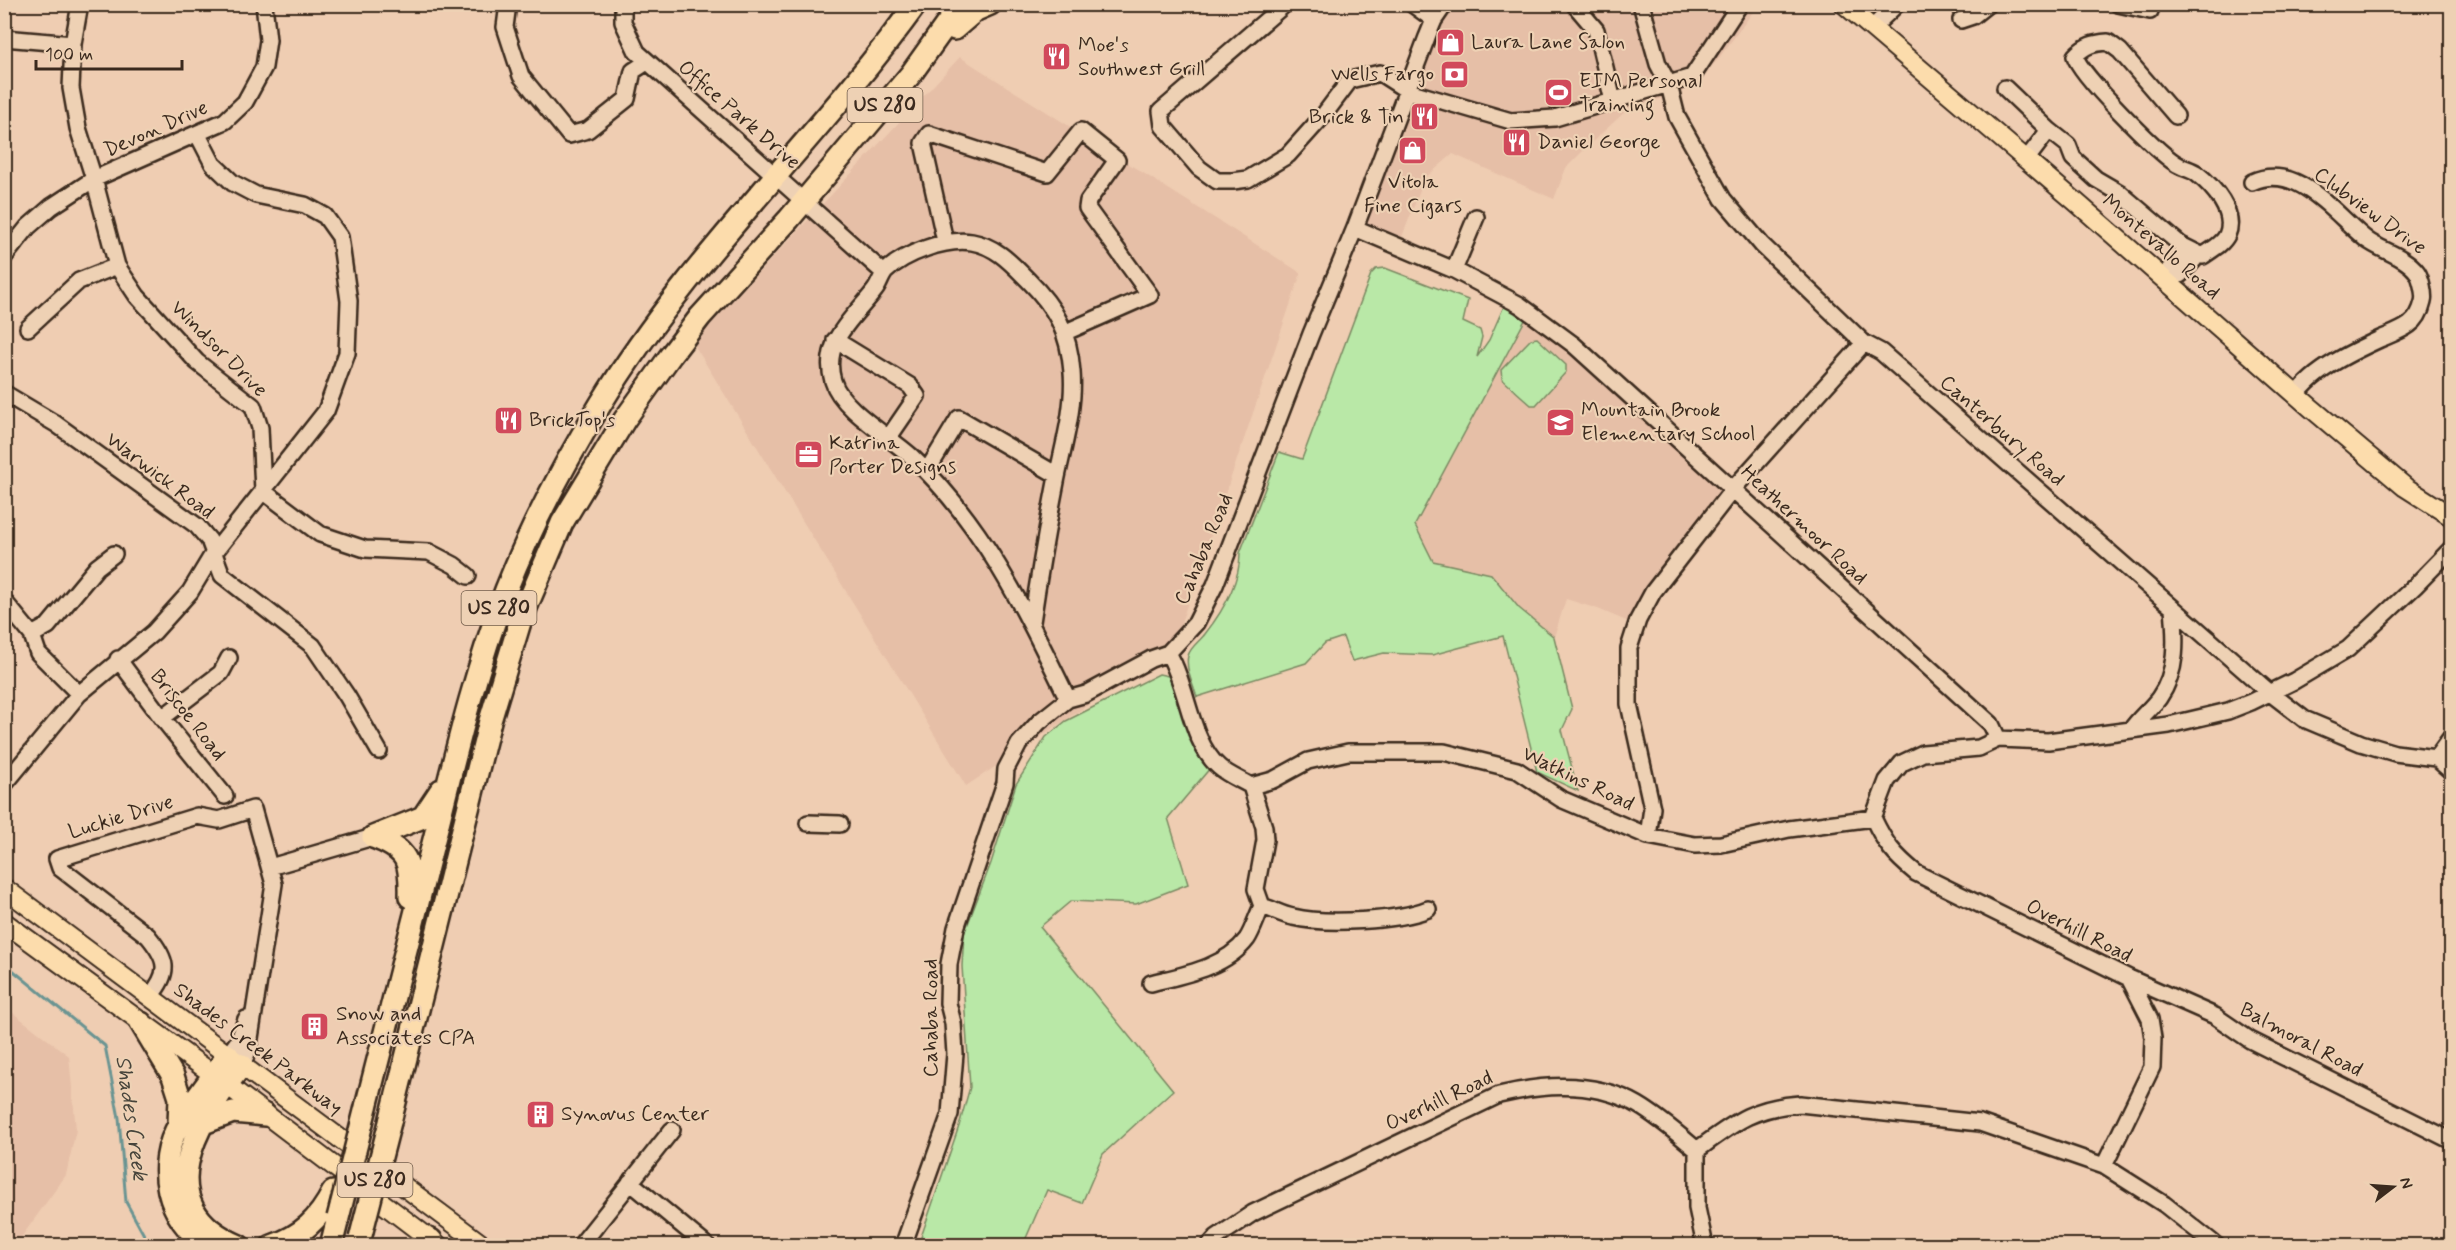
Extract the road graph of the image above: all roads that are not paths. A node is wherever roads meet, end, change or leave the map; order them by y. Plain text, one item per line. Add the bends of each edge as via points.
1 (80, 4) edge
2 (264, 4) edge
3 (508, 4) edge
4 (623, 4) edge
5 (916, 4) edge
6 (949, 4) edge
7 (961, 4) edge
8 (990, 4) edge
9 (1285, 4) edge
10 (1412, 4) edge
11 (1445, 4) edge
12 (1574, 4) edge
13 (1641, 4) edge
14 (1740, 4) edge
15 (1845, 4) edge
16 (1897, 4) edge
17 (1989, 4) edge
18 (2118, 4) edge
19 (2150, 10) dead end
20 (1434, 20) junction
21 (1961, 20) dead end
22 (1872, 28) junction
23 (4, 38) edge
24 (73, 44) junction
25 (932, 46) junction
26 (647, 62) junction
27 (1669, 85) junction
28 (2005, 88) dead end
29 (1408, 91) junction
30 (1613, 101) junction
31 (2176, 116) dead end
32 (2049, 130) junction
33 (198, 135) junction
34 (2026, 160) junction
35 (775, 175) junction
36 (94, 179) junction
37 (2252, 182) dead end
38 (804, 200) junction
39 (1476, 217) dead end
40 (1355, 228) junction
41 (945, 241) junction
42 (2191, 251) junction
43 (4, 257) edge
44 (117, 266) junction
45 (1454, 270) junction
46 (884, 273) junction
47 (2170, 279) junction
48 (28, 328) dead end
49 (1066, 332) junction
50 (835, 340) junction
51 (1864, 343) junction
52 (4, 393) edge
53 (2297, 395) junction
54 (890, 437) junction
55 (927, 471) junction
56 (1057, 475) junction
57 (1733, 489) junction
58 (262, 491) junction
59 (2451, 517) edge
60 (2451, 548) edge
61 (114, 554) dead end
62 (213, 554) junction
63 (468, 576) dead end
64 (4, 601) edge
65 (2173, 609) junction
66 (1032, 622) junction
67 (32, 635) junction
68 (229, 657) dead end
69 (118, 659) junction
70 (1172, 660) junction
71 (2269, 692) junction
72 (80, 693) junction
73 (1068, 699) junction
74 (162, 718) junction
75 (2131, 730) junction
76 (2451, 736) edge
77 (1998, 739) junction
78 (379, 751) dead end
79 (2436, 758) junction
80 (451, 772) junction
81 (2451, 772) edge
82 (4, 785) edge
83 (1251, 786) junction
84 (225, 796) dead end
85 (1873, 818) junction
86 (808, 823) dead end
87 (840, 825) dead end
88 (1648, 836) junction
89 (373, 837) junction
90 (270, 867) junction
91 (4, 888) edge
92 (1262, 906) junction
93 (1428, 909) dead end
94 (4, 922) edge
95 (409, 934) junction
96 (2129, 978) junction
97 (1151, 983) dead end
98 (150, 996) junction
99 (141, 1023) junction
100 (235, 1060) junction
101 (220, 1080) junction
102 (361, 1103) junction
103 (265, 1115) junction
104 (201, 1124) junction
105 (179, 1125) junction
106 (672, 1130) dead end
107 (2451, 1141) edge
108 (1697, 1150) junction
109 (2104, 1166) junction
110 (630, 1182) junction
111 (211, 1239) edge
112 (359, 1242) edge
113 (435, 1244) edge
114 (239, 1245) edge
115 (272, 1245) edge
116 (331, 1245) edge
117 (484, 1245) edge
118 (580, 1245) edge
119 (707, 1245) edge
120 (903, 1245) edge
121 (1209, 1245) edge
122 (1704, 1245) edge
123 (2217, 1245) edge

1 - 24 street, Windsor Drive
2 - 33 street, Devon Drive via 268,40 264,68 245,102 225,121
3 - 26 street, Office Park Drive via 505,27 520,76 569,135 588,130 627,99 633,71
4 - 26 street, Office Park Drive via 623,22 637,52
5 - 35 highway, US 280 via 867,70
6 - 25 highway
7 - 25 highway, US 280
8 - 25 highway via 976,10
9 - 29 street via 1161,111 1163,126 1199,168 1217,181 1248,178 1288,155 1350,80 1380,73
10 - 20 street
11 - 20 street, Cahaba Road
12 - 30 street via 1596,30
13 - 27 street, Canterbury Road via 1658,64
14 - 27 street via 1692,77
15 - 22 main road, Montevallo Road
16 - 22 street
17 - 21 street
18 - 19 street
20 - 29 street, Cahaba Road
22 - 34 main road, Montevallo Road
23 - 24 street
24 - 36 street, Windsor Drive via 73,98
25 - 38 highway, US 280
26 - 35 street, Office Park Drive
27 - 30 street
27 - 51 street, Canterbury Road via 1682,128 1723,199 1762,244
28 - 32 street
29 - 30 street via 1511,121 1555,118
29 - 40 street, Cahaba Road
31 - 42 street via 2109,42 2093,43 2075,56 2099,90 2147,138 2176,164 2196,173 2222,200 2230,220 2227,236 2203,256
32 - 34 street
32 - 42 street via 2068,145 2073,158 2096,179 2120,193
33 - 36 street, Devon Drive
33 - 58 street via 213,164 233,183 256,195 305,205 325,216 340,237 349,301 346,353 326,411
34 - 47 main road, Montevallo Road
35 - 38 street, Office Park Drive
35 - 80 highway, US 280 via 650,327 546,500 494,624
36 - 43 street, Devon Drive via 51,207 28,227
36 - 44 street, Windsor Drive
37 - 53 street, Clubview Drive via 2275,176 2308,187 2368,240 2419,274 2424,300 2417,318 2349,353 2303,386
38 - 46 street, Office Park Drive
38 - 112 highway, US 280, bridge via 700,317 625,419 583,486 548,556 520,622 490,722
39 - 45 street
40 - 45 street, Heathermoor Road
40 - 70 street, Cahaba Road via 1215,585
41 - 46 street via 927,247
41 - 49 street via 974,242 1002,254 1044,296
41 - 49 street via 923,143 929,134 1047,172 1081,131 1117,160 1087,208 1150,296
42 - 47 street via 2183,253 2170,268
44 - 48 street via 79,281
44 - 58 street, Windsor Drive via 137,296 197,362 253,406 260,428
45 - 57 street, Heathermoor Road via 1520,305 1574,345
46 - 50 street via 877,289
47 - 53 main road, Montevallo Road
49 - 56 street via 1072,374
50 - 54 street via 831,358 837,392 847,405
50 - 54 street via 910,386 917,396
51 - 57 street
51 - 65 street, Canterbury Road via 1881,352
52 - 62 street, Warwick Road via 56,424 197,526 209,540
53 - 59 main road, Montevallo Road via 2405,487
54 - 55 street
55 - 56 street via 959,418
55 - 66 street via 968,517
56 - 66 street
57 - 77 street, Heathermoor Road via 1991,724
57 - 88 street via 1653,592 1629,648 1629,704 1652,808
58 - 62 street
58 - 63 street via 320,534 365,549 429,552
60 - 71 street via 2348,649
61 - 67 street via 97,567 48,626
62 - 69 street via 190,592 154,632
62 - 78 street, Warwick Road via 222,575 313,646
64 - 67 street
65 - 71 street, Canterbury Road
65 - 75 street via 2174,665 2158,699
66 - 73 street
67 - 72 street via 38,652
68 - 74 street via 220,673
69 - 72 street
69 - 74 street, Briscoe Road
70 - 73 street, Cahaba Road via 1151,659 1086,694
70 - 83 street via 1200,740 1218,766
71 - 75 street via 2199,719
71 - 79 street, Canterbury Road via 2304,719 2361,743 2395,753
72 - 82 street
73 - 120 street, Cahaba Road via 1019,744 1006,769 1005,783 956,928 949,964 948,1003 955,1054 950,1114
74 - 84 street, Briscoe Road
75 - 77 street via 2048,741
76 - 79 street
77 - 85 street via 1979,748 1923,753 1902,764 1887,781
79 - 81 street
80 - 89 highway via 423,817
80 - 95 highway, US 280
83 - 88 street, Watkins Road via 1273,780 1308,761 1348,752 1444,752 1517,770 1561,799
83 - 92 street via 1265,833 1256,889
85 - 88 street, Watkins Road via 1789,829 1721,844 1695,845
85 - 96 street, Overhill Road via 1887,847 1916,873
86 - 87 street
89 - 90 street
89 - 95 highway via 401,851 408,860
90 - 98 street, Luckie Drive via 253,809 219,820 197,816 57,859 60,868 148,936 159,950 165,962 160,985
90 - 100 street, Luckie Drive via 274,884 256,991
91 - 98 main road, Shades Creek Parkway
92 - 93 street via 1293,918 1335,921 1412,915
92 - 97 street via 1247,939 1234,953 1201,970
94 - 99 main road
95 - 102 highway, US 280 via 400,969 381,1000
96 - 107 street, Balmoral Road via 2215,1016 2250,1040
96 - 109 street, Overhill Road via 2150,1019 2152,1067
98 - 100 main road, Shades Creek Parkway
99 - 101 main road
99 - 105 highway via 173,1076 180,1098
100 - 101 highway
100 - 117 main road, Shades Creek Parkway
101 - 103 main road
101 - 104 highway
101 - 105 highway
102 - 115 highway via 333,1192 316,1220 290,1239
102 - 116 highway, US 280, bridge
103 - 104 highway via 233,1112
103 - 113 main road
104 - 111 highway via 188,1157 187,1189
105 - 111 highway via 170,1146 166,1173 170,1198 182,1223
106 - 110 street
108 - 109 street via 1742,1118 1774,1106 1800,1104 1980,1124
108 - 121 street, Overhill Road via 1636,1104 1601,1091 1561,1085 1531,1087 1499,1095 1253,1213
108 - 122 street via 1697,1208
109 - 123 street via 2164,1204
110 - 118 street
110 - 119 street
111 - 114 highway

